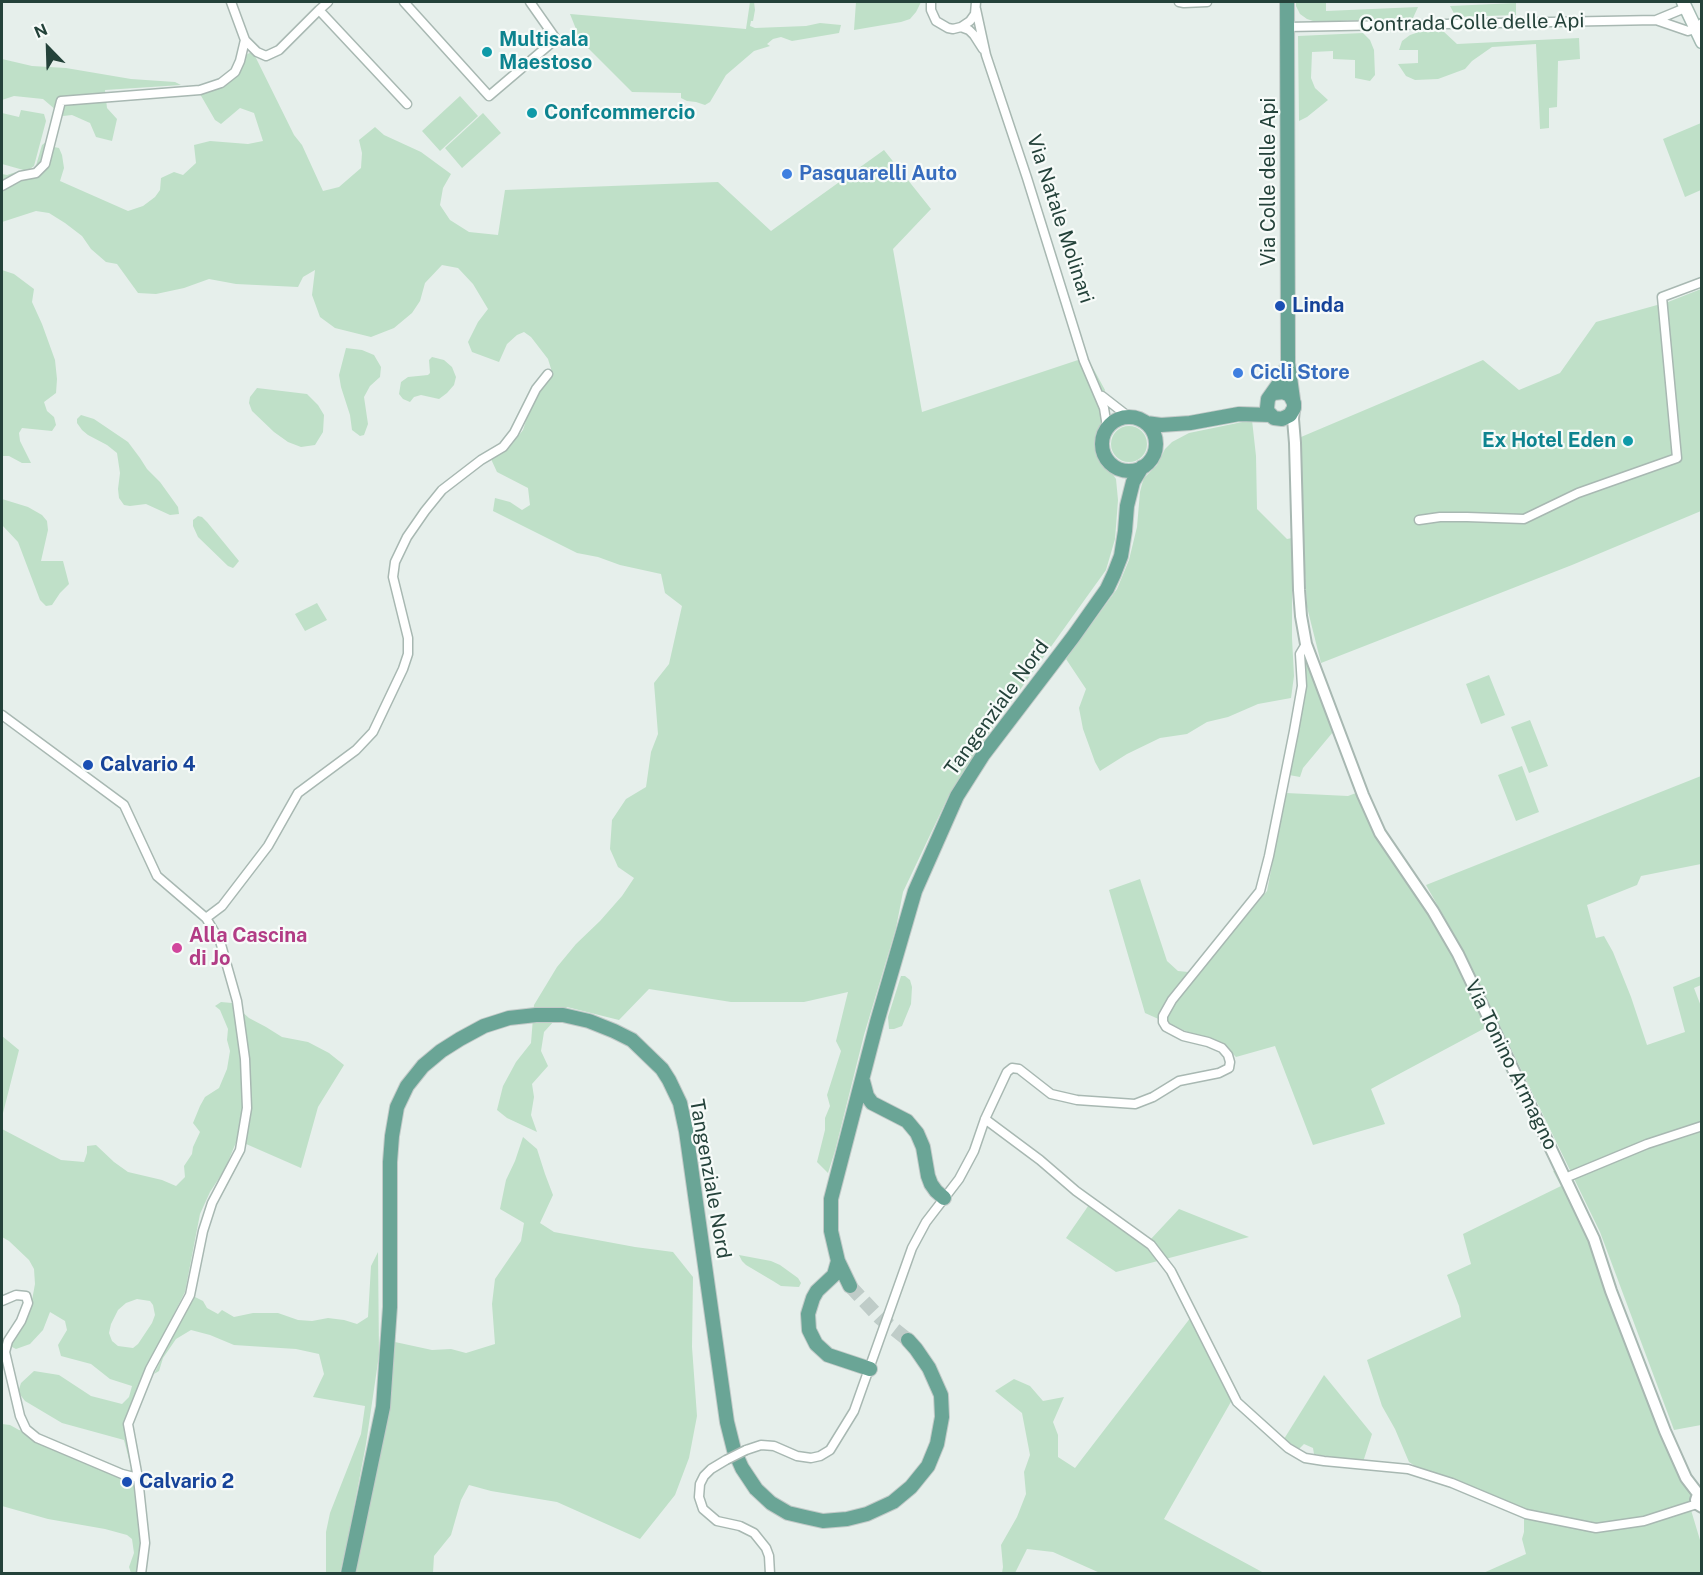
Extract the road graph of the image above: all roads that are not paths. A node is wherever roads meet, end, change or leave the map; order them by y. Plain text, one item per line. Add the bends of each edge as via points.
1 (231, 2) edge
2 (328, 2) edge
3 (404, 2) edge
4 (530, 2) edge
5 (932, 2) edge
6 (1179, 2) edge
7 (1208, 2) edge
8 (1287, 2) edge
9 (976, 5) edge
10 (1684, 5) edge
11 (319, 10) junction
12 (1656, 20) junction
13 (1698, 26) edge
14 (961, 27) junction
15 (1287, 27) junction
16 (245, 40) junction
17 (1701, 42) edge
18 (986, 55) junction
19 (407, 104) dead end
20 (2, 186) edge
21 (1701, 282) edge
22 (1288, 363) junction
23 (548, 374) dead end
24 (1099, 393) junction
25 (1269, 397) junction
26 (1293, 403) junction
27 (1239, 414) junction
28 (1272, 416) junction
29 (1129, 417) junction
30 (1146, 423) junction
31 (1190, 423) junction
32 (1107, 427) junction
33 (1155, 449) junction
34 (1294, 452) junction
35 (1142, 467) junction
36 (1117, 468) junction
37 (1127, 506) junction
38 (1419, 520) dead end
39 (1306, 644) junction
40 (2, 715) edge
41 (206, 918) junction
42 (863, 1079) junction
43 (879, 1108) junction
44 (986, 1119) junction
45 (850, 1124) junction
46 (1701, 1126) edge
47 (1565, 1178) junction
48 (944, 1198) junction
49 (838, 1261) junction
50 (830, 1281) junction
51 (2, 1301) edge
52 (908, 1340) tunnel mouth
53 (870, 1369) junction
54 (138, 1478) junction
55 (1700, 1500) edge
56 (141, 1574) edge
57 (348, 1574) edge
58 (770, 1574) edge

1 - 16 street
2 - 11 street
3 - 4 street via 489,96 556,39
5 - 14 street via 931,10 940,24
6 - 7 street
8 - 15 main road, Via Colle delle Api
9 - 14 street via 974,17
9 - 18 street, Via Natale Molinari
10 - 12 street, Contrada Colle delle Api
10 - 13 main road
11 - 16 street via 279,50 266,56
11 - 19 street
12 - 13 street, Contrada Colle delle Api via 1688,31
12 - 15 street, Contrada Colle delle Api
13 - 17 main road
14 - 18 street, Via Natale Molinari via 974,35
15 - 22 main road, Via Colle delle Api
16 - 20 street via 235,72 221,83 200,90 61,101 45,164 36,173
18 - 24 street, Via Natale Molinari via 1084,361
21 - 38 street via 1662,297 1677,458 1578,493 1524,519
22 - 25 main road, Via Colle delle Api
22 - 26 main road, Via Colle delle Api
23 - 41 street via 503,447 442,490 407,537 395,562 393,577 408,638 408,654 373,732 356,750 298,793 268,846 222,906
24 - 29 street, Via Natale Molinari
24 - 32 street, Via Natale Molinari
25 - 26 main road via 1287,393
25 - 27 main road
25 - 28 main road via 1267,408
26 - 28 main road via 1293,412 1287,418
26 - 34 street, Via Colle delle Api
27 - 28 main road
27 - 31 main road
28 - 34 street, Via Colle delle Api via 1288,433
29 - 30 main road
29 - 32 main road
30 - 31 main road
30 - 33 main road via 1152,430
31 - 33 main road
32 - 36 main road via 1102,450
33 - 35 main road
34 - 39 street, Via Colle delle Api via 1300,616
35 - 36 main road via 1134,471
35 - 37 main road, Tangenziale Nord via 1133,482
36 - 37 main road, Tangenziale Nord
37 - 42 main road, Tangenziale Nord via 1120,556 1107,589 983,755 957,796 915,891
39 - 44 street via 1300,654 1302,686 1294,731 1260,891 1163,1016 1166,1027 1222,1048 1228,1055 1229,1068 1179,1081 1135,1104 1051,1094 1025,1072 1012,1068 1006,1072
39 - 47 street, Via Tonino Armagno via 1380,833 1458,954
40 - 41 street via 124,805 157,876
41 - 54 street via 220,941 237,1001 248,1108 240,1150 212,1203 203,1231 190,1295 150,1369 128,1424
42 - 43 main road via 867,1096
42 - 45 main road, Tangenziale Nord
43 - 45 main road via 864,1109
43 - 48 main road via 907,1121 917,1133 931,1184
44 - 48 street via 974,1151
44 - 55 street via 1151,1245 1171,1271 1237,1402 1288,1448 1305,1458 1408,1469 1526,1514 1596,1527 1644,1521
45 - 49 main road, Tangenziale Nord via 831,1199 831,1231
46 - 47 street
47 - 55 street, Via Tonino Armagno via 1593,1239 1665,1431
48 - 53 street via 912,1248
49 - 50 main road
49 - 50 main road, Tangenziale Nord via 849,1284
50 - 53 main road via 817,1292 810,1306 808,1322 812,1337 828,1355
51 - 54 street via 16,1295 26,1296 28,1303 5,1352 26,1429 37,1438
52 - 57 main road, Tangenziale Nord via 929,1368 941,1395 942,1417 928,1466 911,1487 893,1502 847,1519 823,1521 788,1513 771,1503 742,1468 727,1422 688,1142 675,1090 662,1069 632,1041 589,1021 536,1014 492,1024 460,1039 423,1066 397,1107 390,1161 390,1307 383,1407
53 - 58 street, bridge via 854,1411 830,1450 811,1458 761,1445 711,1469 700,1484 703,1509 717,1521 754,1533 766,1548
54 - 56 street via 145,1543

